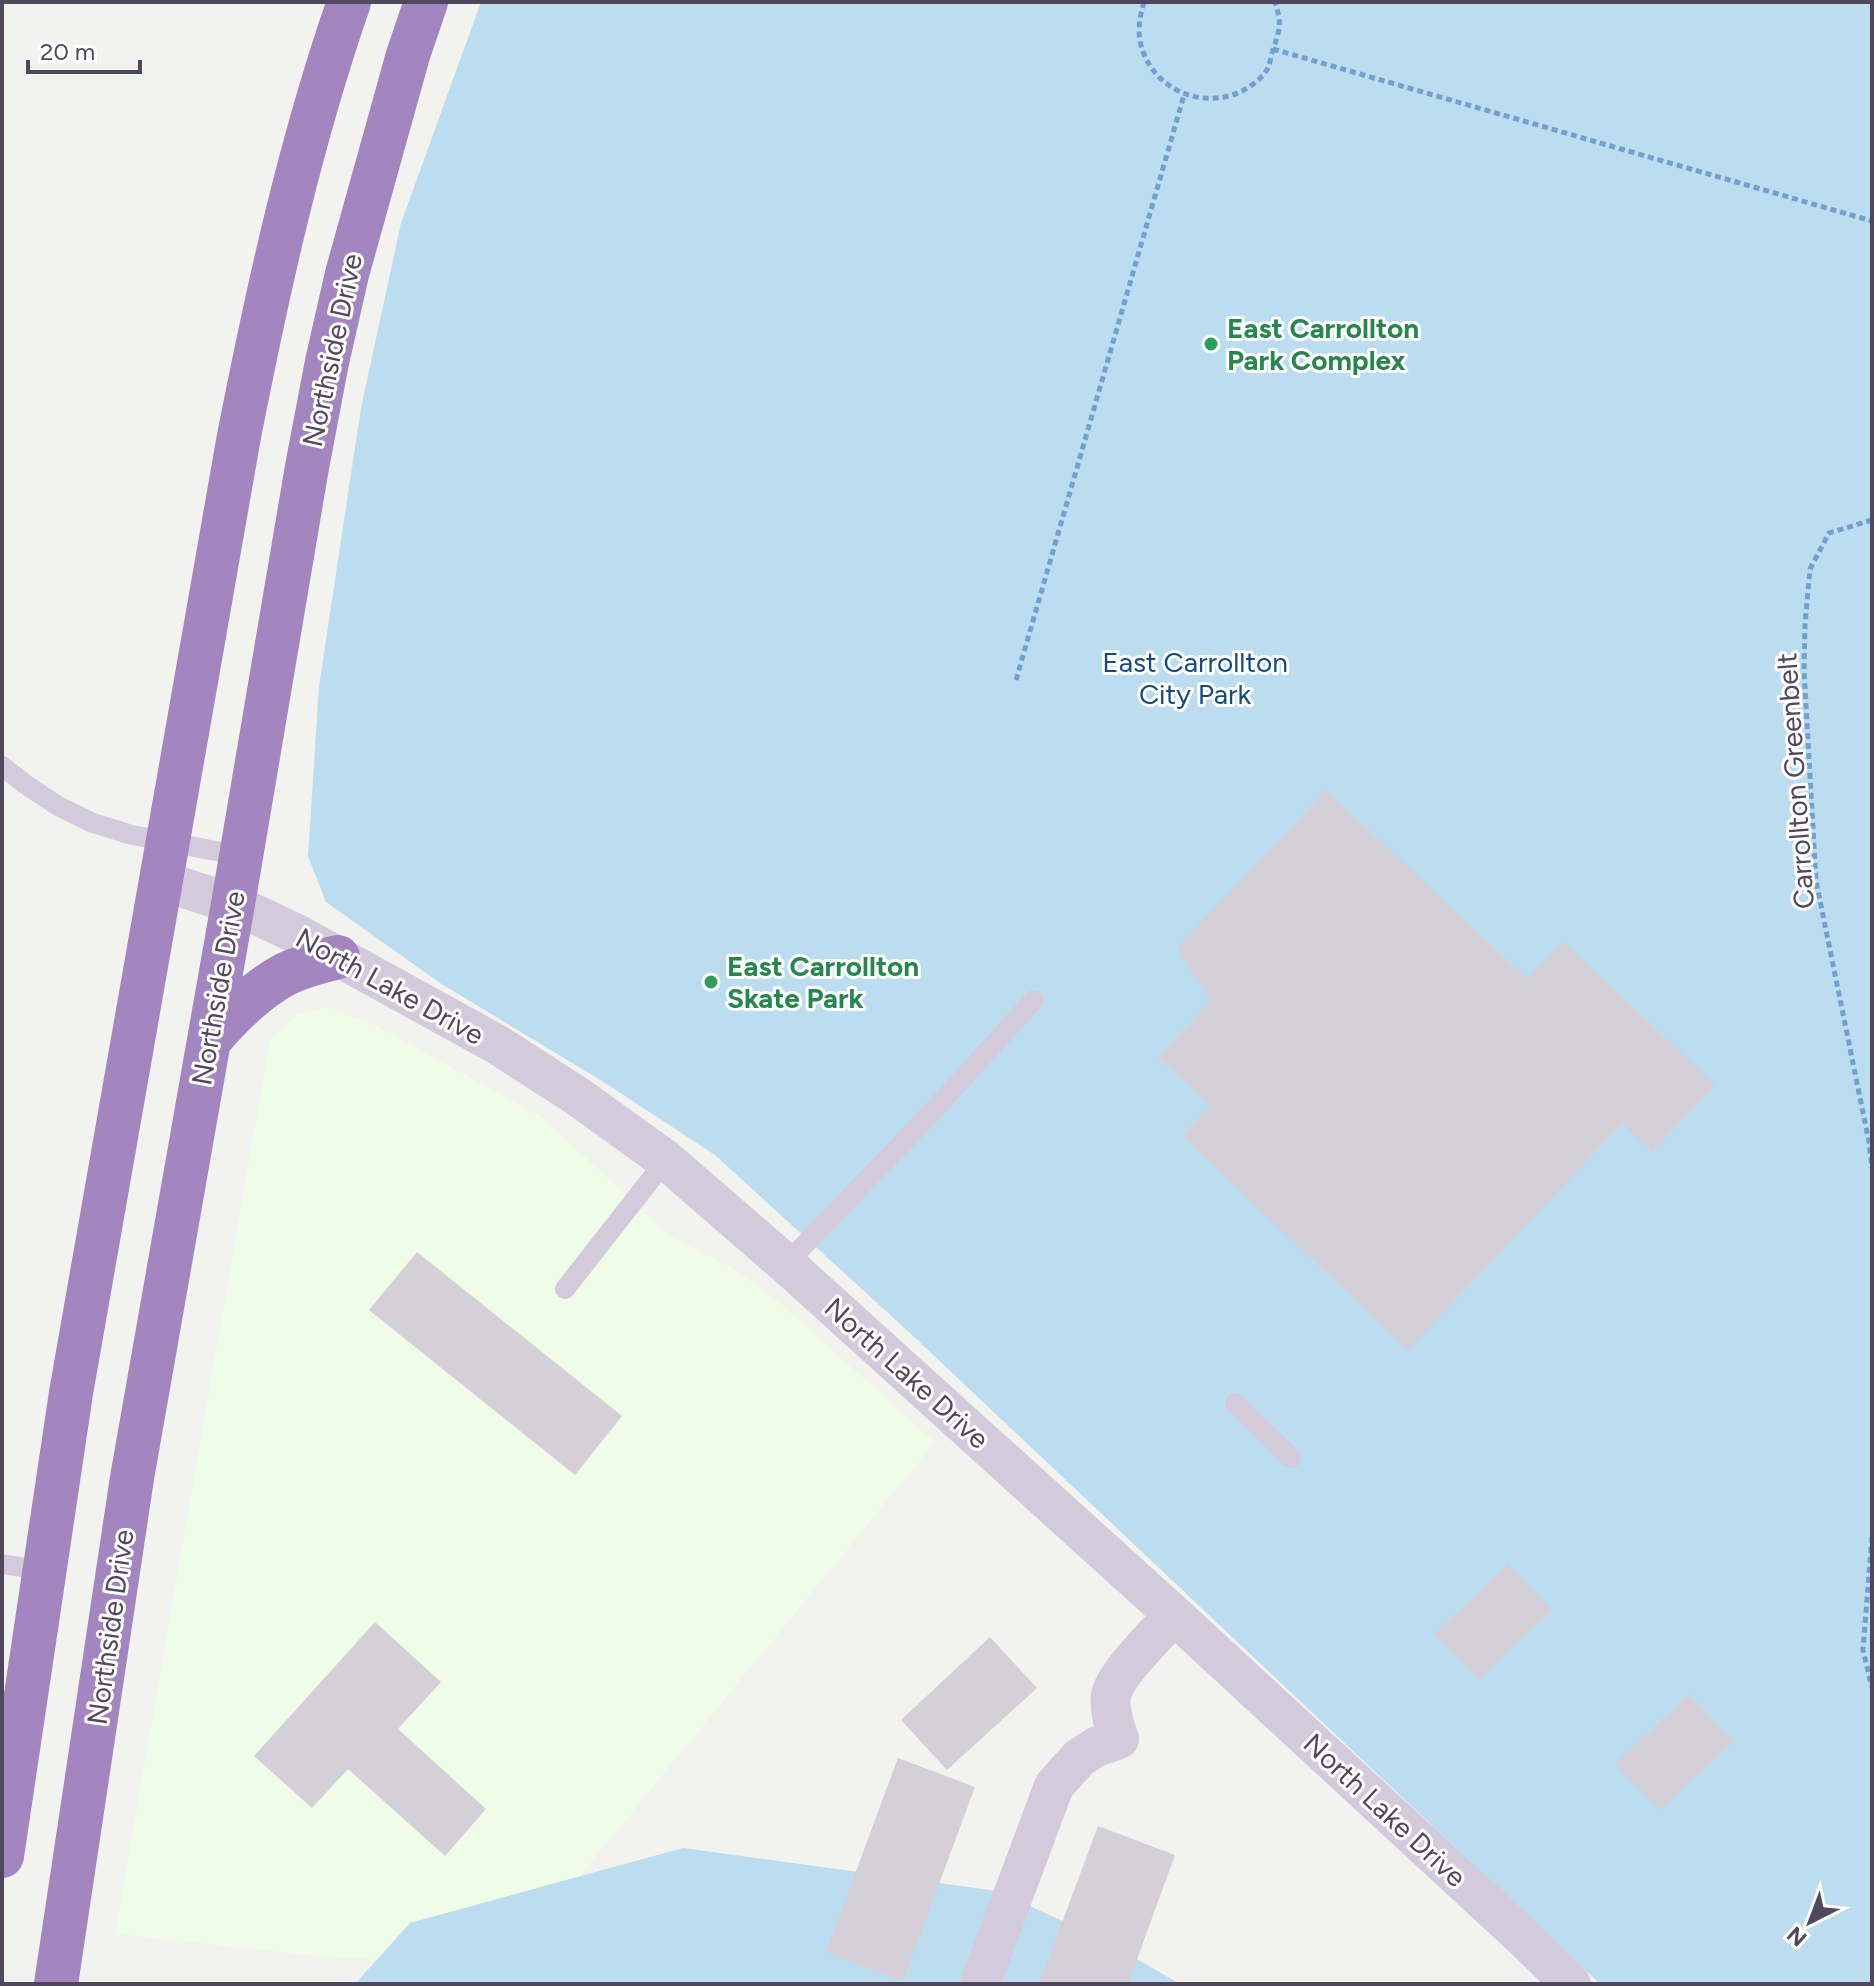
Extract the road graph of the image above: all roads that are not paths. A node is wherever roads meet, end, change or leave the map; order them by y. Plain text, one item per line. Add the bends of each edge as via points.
1 (349, 2) edge
2 (426, 2) edge
3 (2, 766) edge
4 (242, 856) junction
5 (164, 861) junction
6 (233, 904) junction
7 (338, 957) junction
8 (1034, 1000) dead end
9 (209, 1041) junction
10 (666, 1160) junction
11 (786, 1264) junction
12 (565, 1289) dead end
13 (1235, 1403) dead end
14 (1291, 1458) dead end
15 (2, 1564) edge
16 (45, 1571) junction
17 (1174, 1615) junction
18 (2, 1856) edge
19 (56, 1984) edge
20 (980, 1984) edge
21 (1571, 1984) edge

1 - 5 highway via 318,98 265,304
2 - 4 highway, Northside Drive via 370,188 327,362
3 - 5 lane via 58,806 132,835
4 - 5 lane
4 - 6 highway, Northside Drive
5 - 6 street, North Lake Drive
5 - 16 highway
6 - 7 street, North Lake Drive
6 - 9 highway, Northside Drive
7 - 9 highway via 285,974 263,988
7 - 10 street, North Lake Drive via 498,1045
8 - 11 lane
9 - 19 highway, Northside Drive via 132,1478
10 - 11 street, North Lake Drive
10 - 12 lane
11 - 17 street, North Lake Drive
13 - 14 lane
15 - 16 lane
16 - 18 highway
17 - 20 street via 1111,1692 1119,1739 1079,1758 1054,1786
17 - 21 street, North Lake Drive

